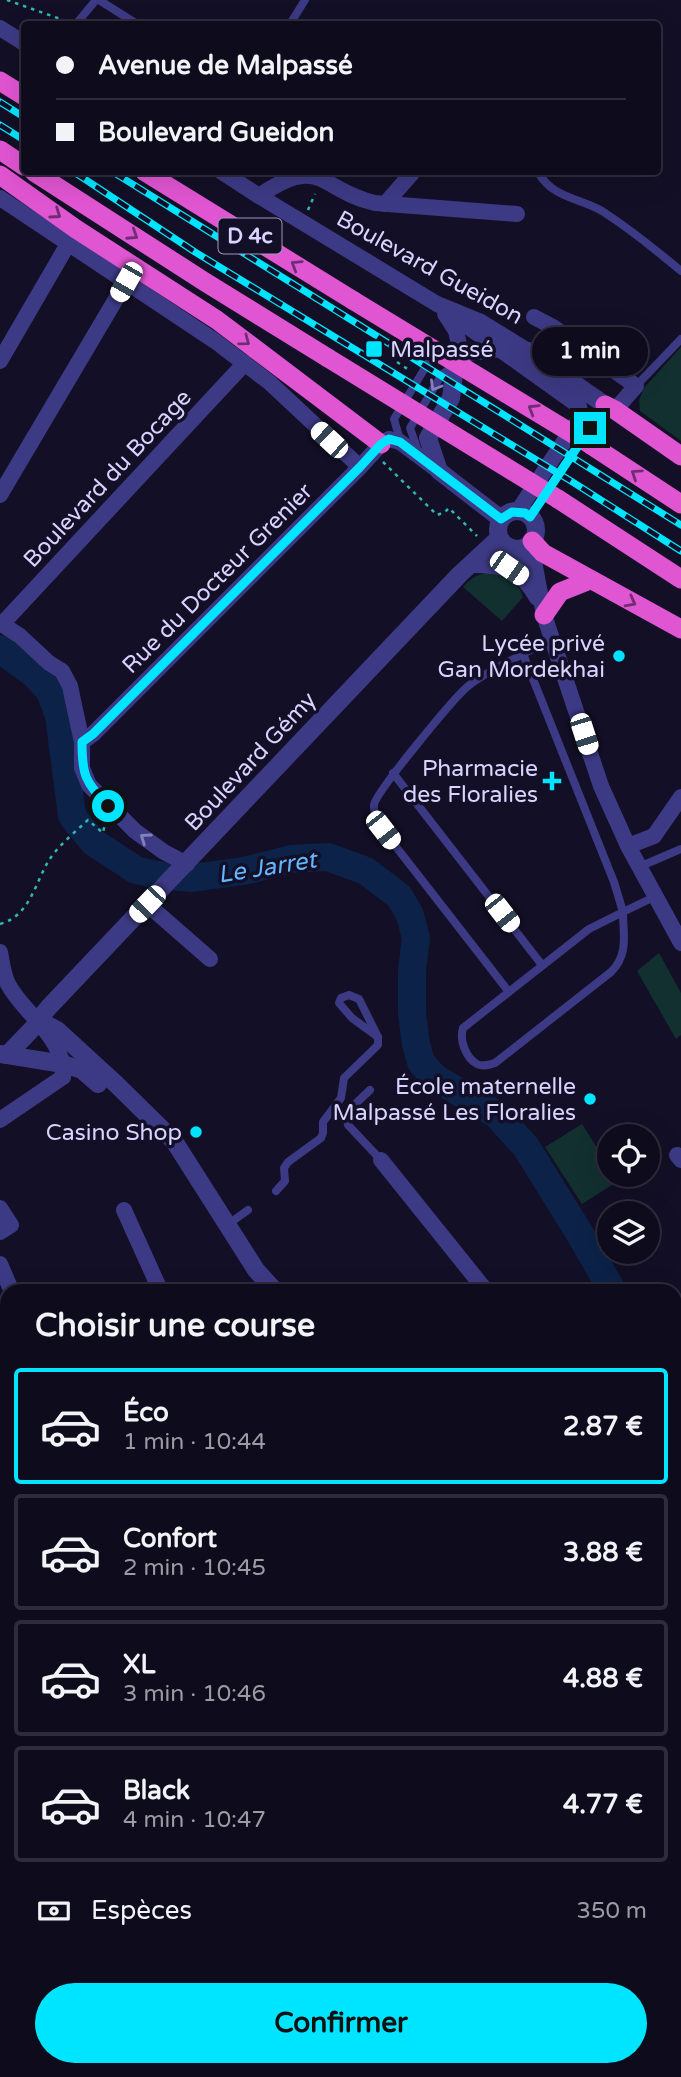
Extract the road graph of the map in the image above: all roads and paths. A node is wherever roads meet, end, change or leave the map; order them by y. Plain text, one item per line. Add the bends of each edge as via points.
1 (7, 0) edge
2 (97, 0) edge
3 (305, 0) edge
4 (67, 21) edge
5 (79, 21) edge
6 (132, 21) edge
7 (292, 21) edge
8 (0, 28) edge
9 (21, 41) edge
10 (0, 81) edge
11 (21, 94) edge
12 (0, 150) edge
13 (21, 164) edge
14 (0, 175) edge
15 (39, 175) edge
16 (150, 175) edge
17 (226, 175) edge
18 (410, 175) edge
19 (540, 175) edge
20 (322, 190) dead end
21 (258, 196) junction
22 (0, 198) edge
23 (385, 204) junction
24 (308, 211) dead end
25 (517, 214) dead end
26 (68, 244) junction
27 (681, 271) edge
28 (126, 282) junction
29 (437, 304) junction
30 (534, 317) dead end
31 (681, 339) edge
32 (500, 348) junction
33 (528, 351) junction
34 (458, 360) junction
35 (0, 361) edge
36 (245, 363) junction
37 (636, 386) junction
38 (610, 407) junction
39 (385, 446) junction
40 (420, 456) junction
41 (681, 456) edge
42 (360, 467) junction
43 (439, 471) junction
44 (0, 495) edge
45 (681, 504) edge
46 (524, 514) junction
47 (501, 519) junction
48 (494, 542) junction
49 (524, 545) junction
50 (472, 565) junction
51 (681, 579) edge
52 (590, 580) junction
53 (527, 581) junction
54 (543, 610) junction
55 (1, 623) edge
56 (681, 629) edge
57 (552, 639) junction
58 (523, 654) junction
59 (82, 742) junction
60 (393, 774) junction
61 (681, 797) edge
62 (108, 806) junction
63 (628, 846) junction
64 (681, 849) edge
65 (187, 864) junction
66 (639, 867) junction
67 (654, 897) junction
68 (153, 898) junction
69 (623, 912) junction
70 (0, 923) edge
71 (681, 943) edge
72 (0, 952) edge
73 (210, 960) dead end
74 (542, 965) junction
75 (509, 992) junction
76 (38, 1020) junction
77 (378, 1037) junction
78 (3, 1054) edge
79 (63, 1064) junction
80 (370, 1090) dead end
81 (0, 1120) edge
82 (184, 1159) junction
83 (380, 1160) joint
84 (276, 1191) dead end
85 (0, 1208) edge
86 (124, 1210) dead end
87 (248, 1210) dead end
88 (227, 1225) junction
89 (0, 1232) edge
90 (0, 1264) edge
91 (9, 1284) edge
92 (157, 1284) edge
93 (266, 1284) edge
94 (481, 1284) edge

1 - 4 path
2 - 5 lane
2 - 6 lane
3 - 7 lane
8 - 9 street
10 - 11 highway
12 - 13 highway
14 -> 39 highway via 217,320
15 -> 51 highway, D 4c, bridge
45 -> 16 highway, D 4c, bridge via 592,444
17 - 21 street, Boulevard Gueidon
18 - 23 street
19 - 27 lane via 564,197 599,210
20 - 24 path via 314,195
21 - 23 street via 282,181 313,175 365,200
21 - 29 street, Boulevard Gueidon
22 - 26 street
23 - 25 street
26 - 28 street
26 - 35 street
28 - 36 street
28 - 44 street
29 - 32 street
29 - 33 street, Boulevard Gueidon via 481,322
29 - 34 street via 456,331
30 - 37 street
31 - 37 lane
32 - 33 street
32 - 34 street
32 - 46 street via 579,406 581,416
33 - 38 street, Boulevard Gueidon
34 - 39 lane via 442,356 428,363 394,419
34 -> 40 lane via 442,374 410,428
34 - 43 street via 451,398 428,438
36 - 42 street
36 - 55 street, Boulevard du Bocage
37 - 38 street
38 - 41 highway
38 - 46 lane
39 - 40 street
39 - 42 street, Rue du Docteur Grenier
39 - 48 path via 431,510 437,515 449,508
40 - 43 street
42 - 59 street, Rue du Docteur Grenier
43 - 47 street
46 - 47 street via 512,512
46 - 49 street via 535,528
47 - 48 street
48 - 49 street via 508,547
48 - 50 street, Boulevard Gémy
49 - 52 highway
49 - 53 street
49 - 54 street via 533,556
50 - 53 street via 509,568
50 - 65 street, Boulevard Gémy
52 - 54 highway via 560,592
52 -> 56 highway
53 - 54 street
54 - 57 street
55 - 59 street via 62,671 70,686
57 - 58 lane
57 - 63 street via 601,786
58 - 60 lane via 467,687
58 - 69 lane
59 - 62 street via 82,768 89,785
60 - 74 lane
60 - 75 lane via 374,805 383,830
61 - 63 street via 654,836
65 -> 62 street via 135,831
62 - 70 path via 103,834 88,820 50,859 27,905 8,922
63 - 66 street
64 - 66 lane
65 - 68 street, Boulevard Gémy
66 - 67 street
67 - 69 lane
67 - 71 street
68 - 73 street
68 - 76 street, Boulevard Gémy
69 - 74 lane via 589,929
69 - 75 lane via 621,962 495,1063 476,1063 463,1045 463,1028
72 - 76 street via 8,984
74 - 75 lane
76 - 78 street, Boulevard Gémy
76 - 79 street
76 - 82 street via 57,1030 116,1084 174,1141
77 - 77 lane via 359,999 341,998 339,1003 352,1018
77 - 84 lane via 378,1045 344,1078 341,1098 323,1122 321,1138 288,1163 285,1181
78 - 79 street
79 - 81 street via 63,1077
79 - 82 street via 82,1070
80 - 83 lane via 346,1116 348,1125
82 - 88 street
83 - 94 street
85 - 89 street via 11,1225
86 - 92 street
87 - 88 lane
88 - 93 street
90 - 91 street

